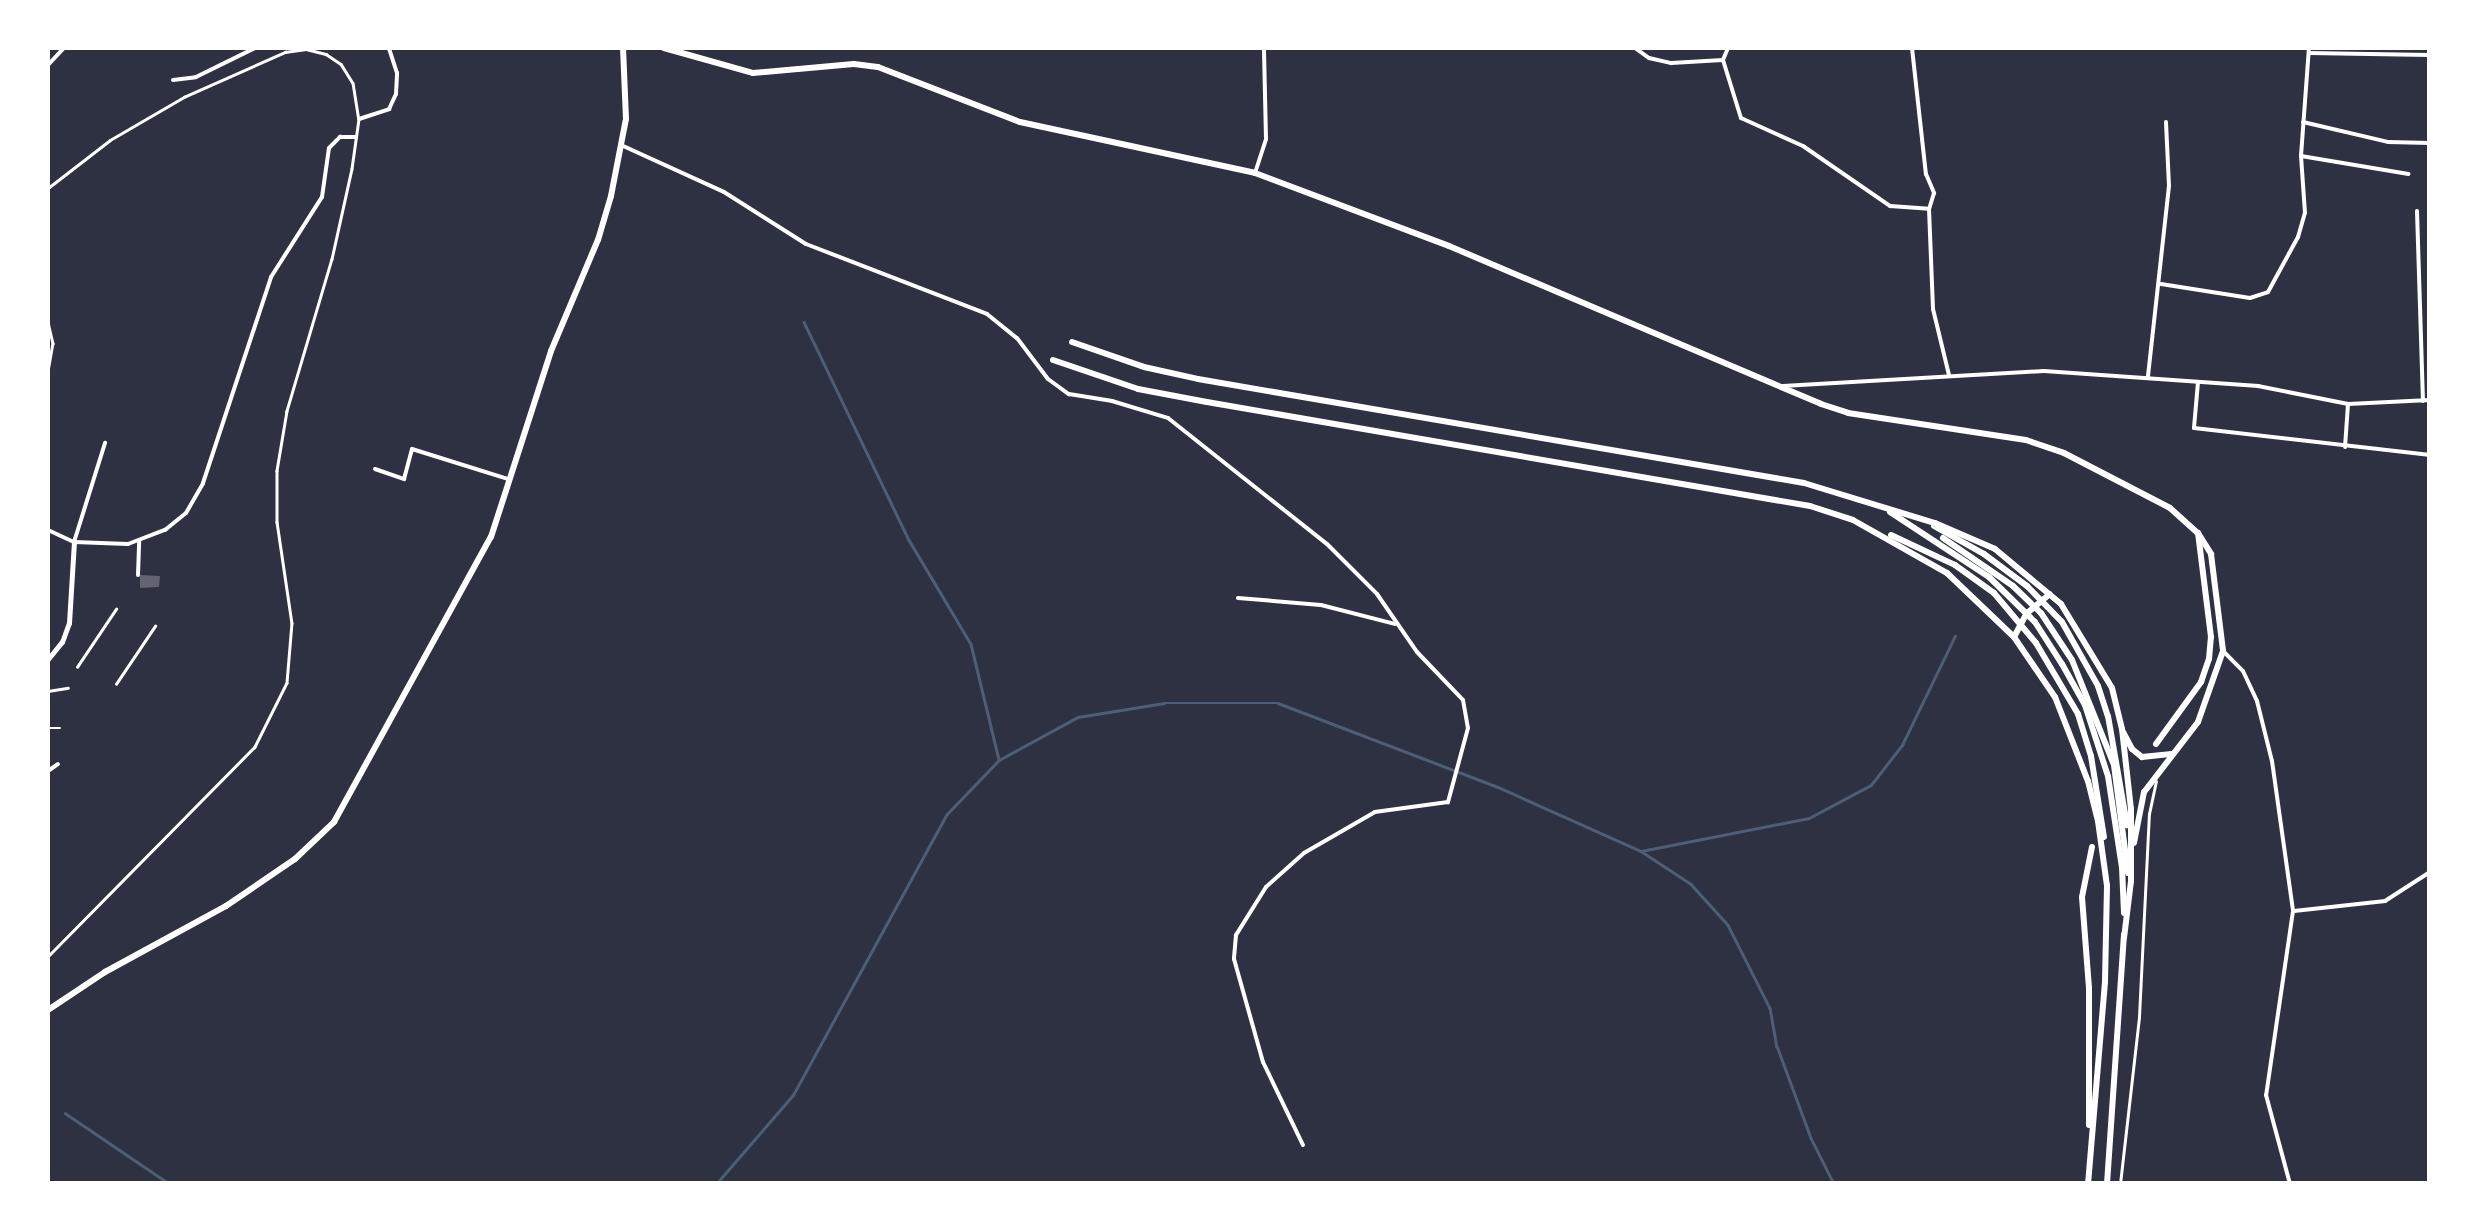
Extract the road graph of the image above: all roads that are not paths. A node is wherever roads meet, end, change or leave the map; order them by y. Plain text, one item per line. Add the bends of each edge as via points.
1 (64, 48) edge
2 (255, 48) edge
3 (389, 48) edge
4 (623, 48) edge
5 (664, 48) edge
6 (1264, 48) edge
7 (1635, 48) edge
8 (1728, 48) edge
9 (1912, 48) edge
10 (2309, 50) edge
11 (2430, 55) edge
12 (1723, 60) junction
13 (48, 65) edge
14 (173, 80) dead end
15 (358, 120) junction
16 (2166, 122) dead end
17 (2303, 122) junction
18 (356, 137) junction
19 (2430, 142) edge
20 (621, 145) junction
21 (2301, 156) junction
22 (1254, 173) junction
23 (2408, 174) dead end
24 (48, 188) edge
25 (1930, 209) junction
26 (2416, 210) dead end
27 (2161, 284) junction
28 (2430, 313) edge
29 (2420, 314) junction
30 (48, 322) edge
31 (1072, 342) dead end
32 (1053, 360) dead end
33 (48, 371) edge
34 (1948, 375) junction
35 (2148, 376) junction
36 (2198, 382) junction
37 (1778, 388) junction
38 (2426, 400) edge
39 (2348, 404) junction
40 (105, 443) dead end
41 (2346, 447) junction
42 (2430, 454) edge
43 (375, 469) dead end
44 (510, 479) junction
45 (1880, 506) junction
46 (1891, 509) junction
47 (1912, 516) junction
48 (1853, 520) junction
49 (48, 530) edge
50 (2198, 533) junction
51 (140, 541) junction
52 (74, 542) junction
53 (138, 575) dead end
54 (2050, 594) junction
55 (1238, 598) dead end
56 (2042, 600) junction
57 (2034, 606) junction
58 (2026, 614) junction
59 (2021, 623) junction
60 (1395, 624) junction
61 (2014, 636) junction
62 (2223, 651) junction
63 (48, 659) edge
64 (2122, 729) junction
65 (2156, 744) dead end
66 (2170, 757) junction
67 (58, 764) dead end
68 (48, 772) edge
69 (2092, 847) dead end
70 (2430, 872) edge
71 (2131, 881) junction
72 (2107, 886) junction
73 (2130, 894) junction
74 (2293, 911) junction
75 (2124, 938) junction
76 (48, 957) edge
77 (48, 1010) edge
78 (1303, 1145) dead end
79 (2089, 1170) junction
80 (2088, 1184) edge
81 (2107, 1184) edge
82 (2120, 1184) edge
83 (2290, 1184) edge

1 - 13 street
2 - 14 street via 196,78
3 - 15 street via 396,94 389,109
4 - 20 main road
5 - 22 main road via 753,73 878,67 1020,122
6 - 22 street via 1266,140
7 - 12 street via 1671,63
8 - 12 street
9 - 25 street via 1926,174 1934,193
10 - 11 street
10 - 17 street
12 - 25 street via 1741,118 1803,146 1890,206
15 - 18 lane
15 - 24 lane via 353,83 340,64 306,49 285,52 184,97 110,140
16 - 27 street
17 - 19 street via 2388,142
17 - 21 street
18 - 51 street via 340,137 329,148 322,198 277,263 195,500 176,522
18 - 76 lane via 332,259 276,471 292,636 282,696 254,747
20 - 44 main road via 598,240 551,352
20 - 60 street via 741,201 806,244 987,314 1063,391 1162,414 1308,526 1377,594
21 - 23 street
21 - 27 street via 2305,213 2264,295
22 - 37 main road via 1449,246
25 - 34 street via 1933,310
26 - 29 street
27 - 35 street
28 - 29 street
29 - 38 street
30 - 33 lane
31 - 45 main road via 1198,379 1734,469
32 - 48 main road via 1138,389 1743,492
34 - 35 street via 2044,370
34 - 37 street
35 - 36 street
36 - 39 street
36 - 41 street via 2194,428
37 - 50 main road via 1848,414 2026,440 2064,453 2170,508
38 - 39 street
39 - 41 street
40 - 52 street
41 - 42 street
43 - 44 street via 404,478 412,450
44 - 77 main road via 480,564 334,822 295,859 226,906
45 - 46 main road
45 - 58 main road via 1974,566
46 - 47 main road
46 - 57 main road via 1969,554
47 - 54 main road via 1995,549
47 - 56 main road via 1984,554
48 - 59 main road via 1955,565 1994,592
48 - 61 main road via 1947,572
49 - 52 street
50 - 62 main road via 2214,566
50 - 65 main road via 2210,659
51 - 52 street
51 - 53 street
52 - 63 street via 69,622
54 - 56 main road
54 - 64 main road via 2103,671
55 - 60 street via 1322,606
56 - 57 main road
56 - 71 main road via 2075,643 2108,716 2125,795
57 - 58 main road
57 - 73 main road via 2072,660 2105,737
58 - 59 main road
58 - 75 main road via 2062,664 2098,740 2117,820
59 - 61 main road
59 - 72 main road via 2062,684 2087,742
60 - 78 street via 1467,711 1448,802 1375,812 1304,853 1266,887 1233,949 1263,1062
61 - 72 main road via 2055,697 2074,742 2098,821
62 - 66 main road via 2198,722
62 - 74 street via 2250,684 2266,736
64 - 66 main road via 2142,757
64 - 71 main road
66 - 71 main road via 2140,800
66 - 82 lane via 2158,774 2149,814 2139,1017
67 - 68 street
69 - 79 main road via 2082,897
70 - 74 street via 2386,901
71 - 73 main road
72 - 79 main road
73 - 75 main road
74 - 83 street via 2266,1096
75 - 81 main road
79 - 80 main road

